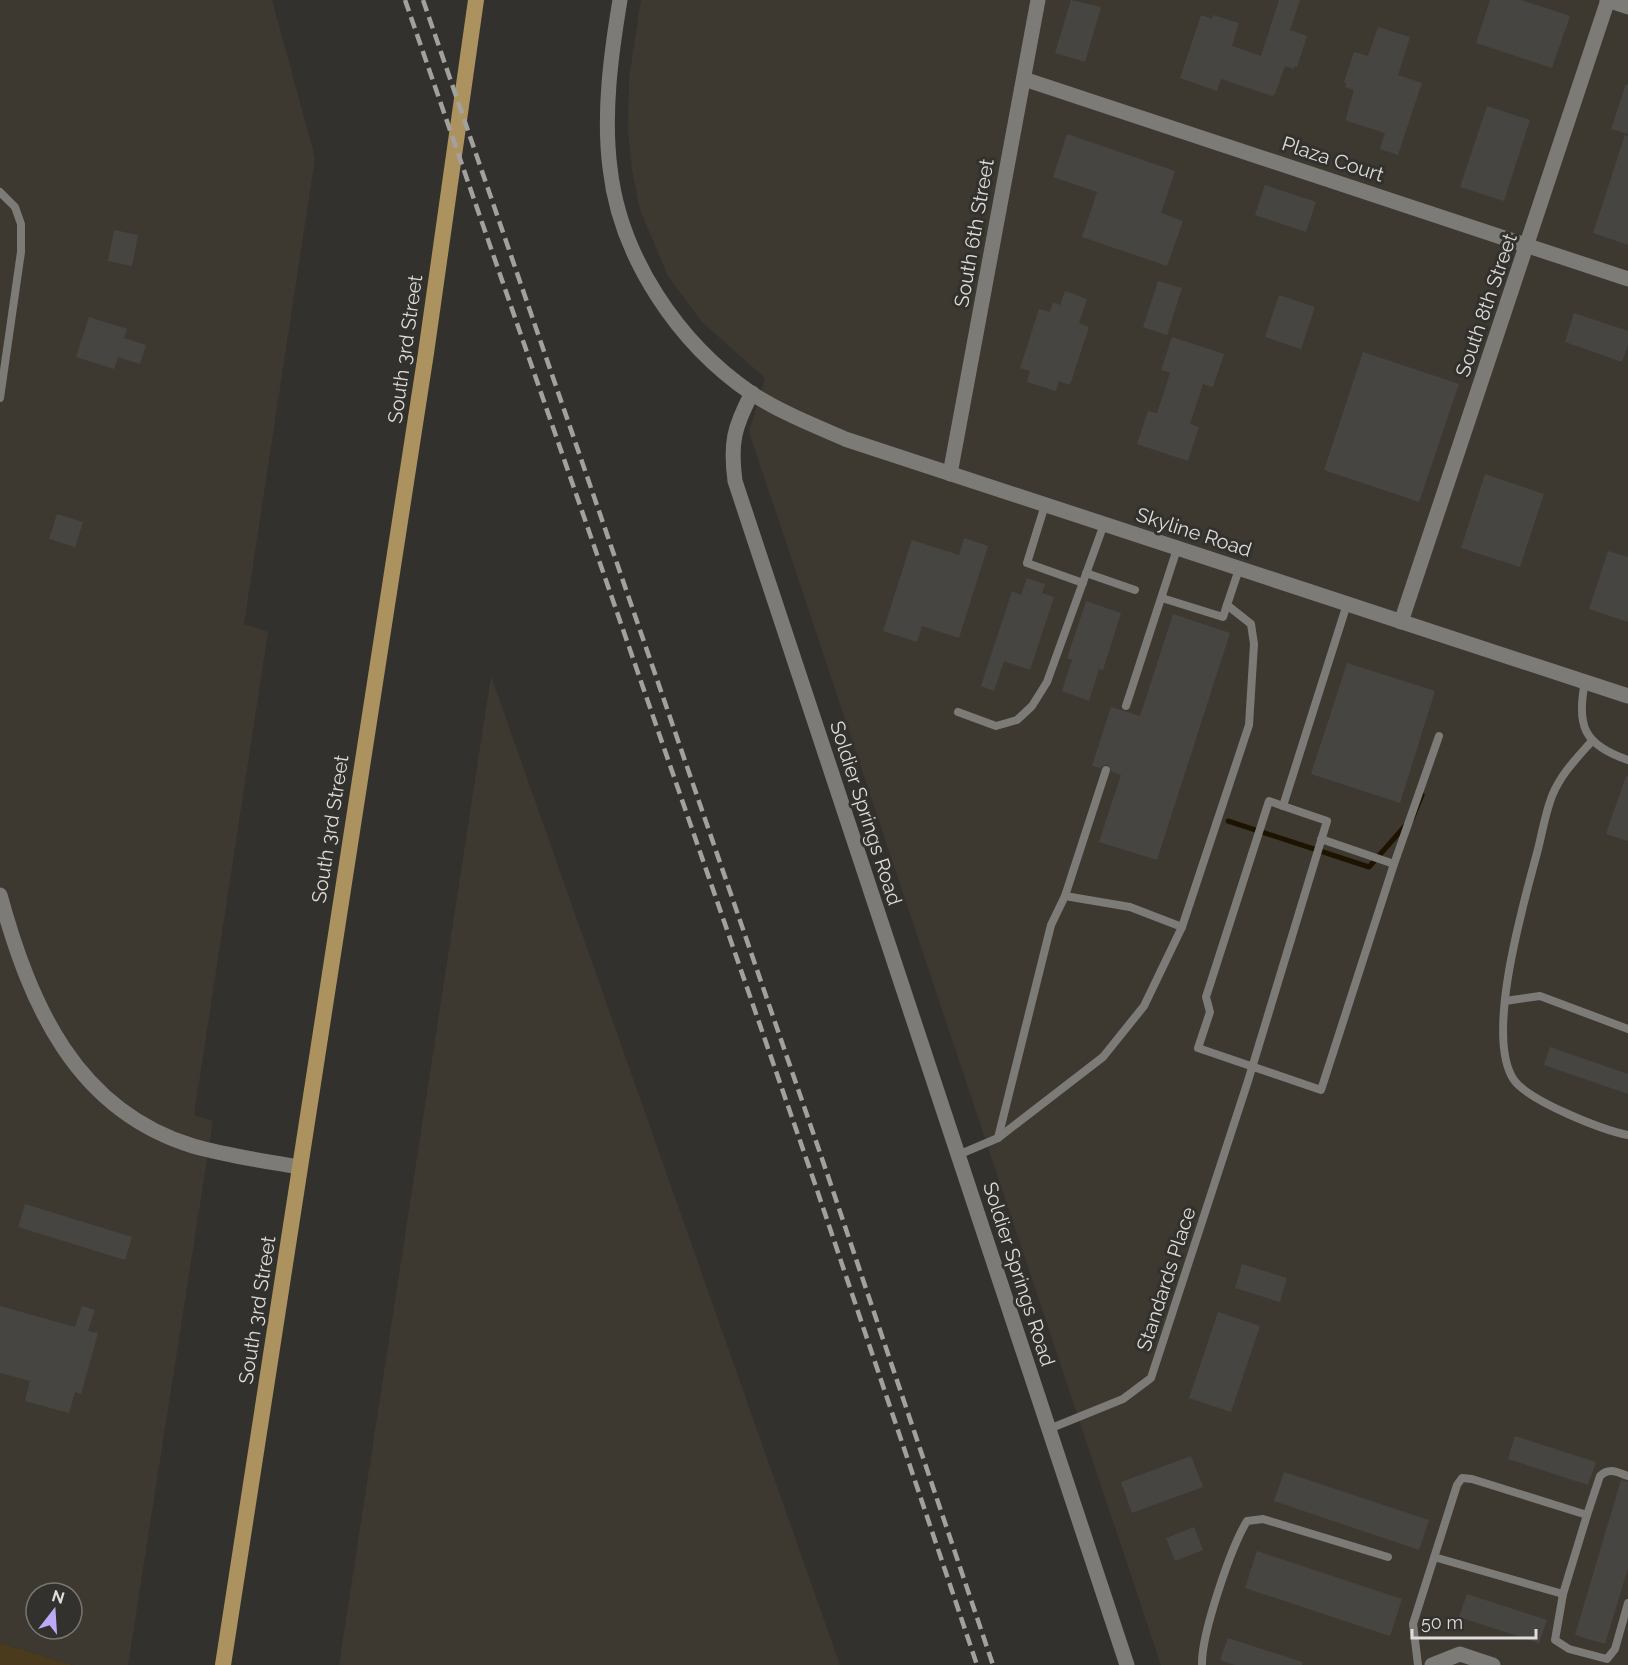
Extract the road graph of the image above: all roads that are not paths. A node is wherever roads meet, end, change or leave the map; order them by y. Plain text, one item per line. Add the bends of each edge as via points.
1 (476, 0) edge
2 (620, 0) edge
3 (1038, 0) edge
4 (1608, 0) edge
5 (1628, 7) edge
6 (1024, 79) junction
7 (0, 192) edge
8 (1528, 246) junction
9 (1628, 279) edge
10 (752, 393) junction
11 (0, 398) edge
12 (950, 474) junction
13 (1045, 505) junction
14 (1104, 525) junction
15 (1177, 549) junction
16 (1239, 569) junction
17 (1086, 573) junction
18 (1083, 583) junction
19 (1135, 591) dead end
20 (1162, 598) junction
21 (1347, 604) junction
22 (1227, 605) junction
23 (1401, 622) junction
24 (1585, 682) junction
25 (1628, 696) edge
26 (1126, 706) dead end
27 (958, 712) dead end
28 (1439, 736) dead end
29 (1592, 741) junction
30 (1628, 760) edge
31 (1106, 770) dead end
32 (1282, 806) junction
33 (1321, 839) junction
34 (1394, 864) junction
35 (0, 895) edge
36 (1065, 896) junction
37 (1182, 927) junction
38 (1505, 1000) junction
39 (1628, 1029) edge
40 (1252, 1066) junction
41 (1628, 1136) edge
42 (998, 1138) junction
43 (958, 1155) junction
44 (300, 1167) junction
45 (1049, 1429) junction
46 (1628, 1476) edge
47 (1587, 1515) junction
48 (1388, 1557) dead end
49 (1434, 1557) junction
50 (1563, 1594) junction
51 (1628, 1604) edge
52 (223, 1665) edge
53 (1127, 1665) edge
54 (1202, 1665) edge
55 (1418, 1665) edge
56 (1432, 1665) edge
57 (1493, 1665) edge

1 - 44 highway, South 3rd Street via 426,353
2 - 10 street via 609,85 610,168 618,208 643,271 667,308 692,342
3 - 6 street, South 6th Street
4 - 5 street
4 - 8 street, South 8th Street
6 - 8 street, Plaza Court
6 - 12 street, South 6th Street
7 - 11 lane via 15,207 21,224 21,252
8 - 9 street, Plaza Court
8 - 23 street, South 8th Street
10 - 12 street, Skyline Road via 845,439
10 - 43 street, Soldier Springs Road via 734,434 735,481
12 - 13 street, Skyline Road
13 - 14 street, Skyline Road
13 - 18 lane via 1027,563
14 - 15 street, Skyline Road
14 - 17 lane
15 - 16 street, Skyline Road
15 - 20 lane
16 - 21 street, Skyline Road
16 - 22 lane
17 - 18 lane
17 - 19 lane
18 - 27 lane via 1047,682 1032,706 1017,720 996,726
20 - 22 lane via 1223,617
20 - 26 lane
21 - 23 street, Skyline Road
21 - 32 lane
22 - 37 lane via 1251,624 1254,644 1249,725
23 - 24 street, Skyline Road
24 - 25 street, Skyline Road
24 - 29 lane via 1580,708 1582,726
28 - 34 lane
29 - 30 lane
29 - 38 lane via 1563,773 1552,797 1520,916
31 - 36 lane
32 - 33 lane via 1327,821
32 - 40 lane via 1269,801 1206,997 1210,1012 1198,1048
33 - 34 lane
33 - 40 lane, Standards Place
34 - 40 lane via 1321,1090
35 - 44 street via 29,988 44,1018 64,1050 113,1104 148,1126 191,1145
36 - 37 lane via 1130,907
36 - 42 lane via 1051,925
37 - 42 lane via 1143,1006 1103,1057
38 - 39 lane via 1540,996
38 - 41 lane via 1504,1052 1514,1080 1543,1102
40 - 45 lane, Standards Place via 1151,1378 1123,1399
42 - 43 lane
43 - 45 street, Soldier Springs Road
44 - 52 highway, South 3rd Street
45 - 53 street, Soldier Springs Road
46 - 47 lane via 1611,1470 1604,1472
47 - 49 lane via 1462,1478
47 - 50 lane
48 - 54 lane via 1263,1519 1247,1521 1214,1609
49 - 50 lane
49 - 55 lane via 1413,1624
50 - 51 lane via 1555,1640 1569,1649 1606,1659 1614,1649
56 - 57 street via 1460,1654

